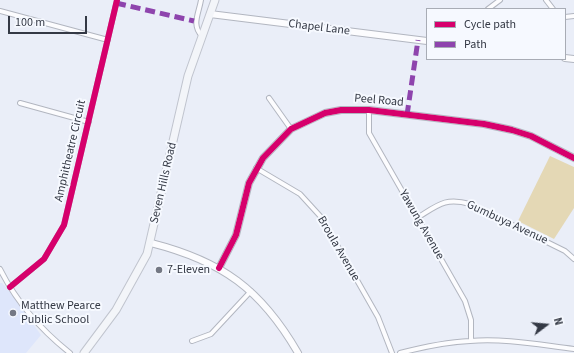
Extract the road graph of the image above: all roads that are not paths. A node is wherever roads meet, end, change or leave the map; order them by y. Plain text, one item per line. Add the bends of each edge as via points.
1 (117, 0) edge
2 (201, 0) edge
3 (215, 0) edge
4 (500, 0) edge
5 (546, 0) edge
6 (489, 8) edge
7 (552, 8) edge
8 (0, 11) edge
9 (210, 14) junction
10 (202, 36) junction
11 (108, 40) junction
12 (426, 41) edge
13 (269, 98) dead end
14 (20, 103) dead end
15 (369, 110) junction
16 (89, 122) junction
17 (291, 129) junction
18 (574, 158) edge
19 (256, 168) junction
20 (417, 218) junction
21 (150, 243) junction
22 (574, 259) edge
23 (219, 268) junction
24 (0, 269) edge
25 (10, 287) junction
26 (251, 291) junction
27 (192, 341) dead end
28 (471, 341) junction
29 (574, 349) edge
30 (70, 353) edge
31 (84, 353) edge
32 (298, 353) edge
33 (392, 353) edge
34 (400, 353) edge

1 - 11 street, Amphitheatre Circuit
2 - 10 street via 195,26 196,31
3 - 9 main road, Seven Hills Road
4 - 6 street
5 - 7 street
8 - 11 street
9 - 10 main road, Seven Hills Road
9 - 12 street, Chapel Lane
10 - 21 main road, Seven Hills Road via 188,76
11 - 16 street, Amphitheatre Circuit
13 - 17 street
14 - 16 street
15 - 17 street, Peel Road via 325,113
15 - 18 street, Peel Road via 484,124 512,130 531,136
15 - 20 street, Yawung Avenue via 369,133
16 - 25 street, Amphitheatre Circuit via 69,211 58,238 44,259
17 - 19 street, Peel Road via 270,149
19 - 23 street, Peel Road via 249,183 236,235
19 - 33 street, Broula Avenue via 300,194 321,217 378,317
20 - 22 street, Gumbuya Avenue via 443,202 456,200 470,204 558,248
20 - 28 street, Yawung Avenue via 465,301 470,320
21 - 23 street via 181,251
21 - 31 main road, Seven Hills Road via 116,310
23 - 26 street
24 - 25 street
25 - 30 street via 41,328
26 - 27 street via 211,334
26 - 32 street via 277,320
28 - 29 street
28 - 34 street via 435,344

